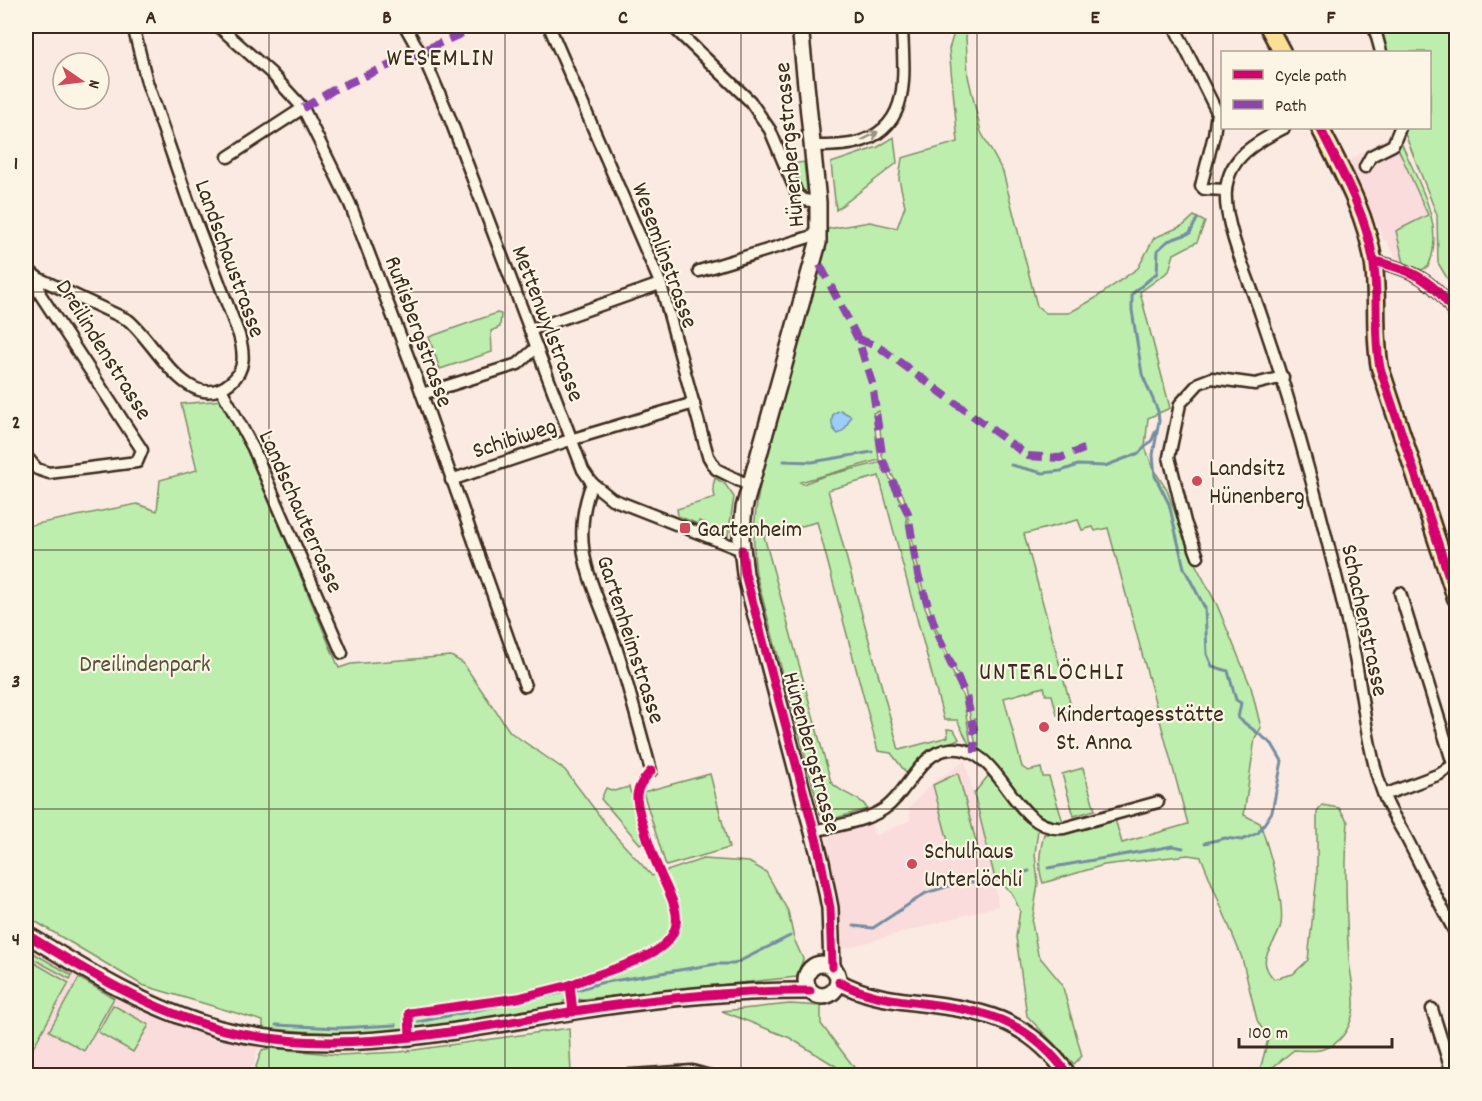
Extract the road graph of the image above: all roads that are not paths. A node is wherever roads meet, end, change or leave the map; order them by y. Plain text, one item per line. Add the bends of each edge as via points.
1 (133, 26) edge
2 (218, 26) edge
3 (405, 26) edge
4 (549, 26) edge
5 (672, 26) edge
6 (800, 26) edge
7 (902, 26) edge
8 (1174, 26) edge
9 (1268, 26) edge
10 (1374, 26) edge
11 (1281, 51) edge
12 (1382, 51) edge
13 (303, 108) junction
14 (1282, 129) edge
15 (1321, 129) edge
16 (1400, 129) edge
17 (813, 146) junction
18 (228, 157) dead end
19 (1365, 167) dead end
20 (1226, 190) junction
21 (818, 202) junction
22 (819, 234) junction
23 (1374, 261) junction
24 (26, 268) edge
25 (699, 271) dead end
26 (38, 278) junction
27 (660, 284) junction
28 (1456, 316) edge
29 (531, 330) junction
30 (537, 347) junction
31 (1282, 377) junction
32 (221, 389) junction
33 (422, 394) junction
34 (694, 404) junction
35 (570, 440) junction
36 (26, 456) edge
37 (451, 480) junction
38 (592, 483) junction
39 (750, 486) junction
40 (742, 550) junction
41 (1198, 557) dead end
42 (1400, 593) dead end
43 (1456, 598) edge
44 (342, 653) dead end
45 (525, 686) dead end
46 (1455, 763) edge
47 (651, 771) dead end
48 (1384, 795) junction
49 (1158, 802) dead end
50 (814, 831) junction
51 (26, 934) edge
52 (1456, 934) edge
53 (824, 966) junction
54 (808, 985) junction
55 (836, 987) junction
56 (1432, 1009) dead end
57 (618, 1076) edge
58 (710, 1076) edge
59 (1069, 1076) edge
60 (1453, 1076) edge

1 - 32 street, Landschaustrasse via 147,82 244,351 237,377
2 - 13 street, Ruflisbergstrasse
3 - 29 street, Mettenwylstrasse via 449,116
4 - 27 street, Wesemlinstrasse
5 - 21 street via 750,101 770,130 797,194 804,200
6 - 17 main road, Hünenbergstrasse
17 -> 7 street via 853,144 882,130 893,117 904,87
8 - 20 street via 1217,112 1201,186
9 - 11 main road
10 - 12 street
13 - 18 street
13 - 33 street, Ruflisbergstrasse via 357,220
14 - 20 street, Schachenstrasse via 1252,145 1237,159
15 - 23 main road via 1362,215
16 - 19 street via 1393,145 1371,156
17 - 21 main road, Hünenbergstrasse
20 - 31 street, Schachenstrasse via 1229,220
21 - 22 main road, Hünenbergstrasse
22 - 25 street
22 - 39 main road, Hünenbergstrasse
23 - 28 street via 1427,280 1441,291
23 - 43 main road via 1374,329 1380,368
24 - 26 street, Dreilindenstrasse
26 - 32 street via 128,320 190,387 204,391
26 - 36 street, Dreilindenstrasse via 40,294 140,443 141,456 138,462 128,464 49,473 37,469
27 - 29 street
27 - 34 street, Wesemlinstrasse
29 - 30 street, Mettenwylstrasse
30 - 33 street via 518,364
30 - 35 street, Mettenwylstrasse
31 - 41 street via 1255,384 1212,378 1199,383 1180,404 1168,457
31 - 48 street, Schachenstrasse via 1317,498
32 - 44 street, Landschauterrasse via 253,448
33 - 37 street, Ruflisbergstrasse
34 - 35 street, Schibiweg
34 - 39 street, Wesemlinstrasse via 712,463 726,475
35 - 37 street, Schibiweg
35 - 38 street, Mettenwylstrasse
37 - 45 street, Ruflisbergstrasse
38 - 40 street, Mettenwylstrasse via 624,504
38 - 47 street, Gartenheimstrasse via 582,528 582,551 615,646
39 - 40 main road, Hünenbergstrasse via 742,521
40 - 50 main road, Hünenbergstrasse via 745,574
42 - 46 street
46 - 48 street via 1440,774
48 - 52 street, Schachenstrasse
49 - 50 street via 1053,828 1029,815 975,753 950,749 930,758 884,809
50 - 53 main road, Hünenbergstrasse via 825,889
51 - 54 main road via 156,1008 220,1029 260,1037 383,1040 497,1026 711,988
53 - 54 main road, Hünenbergstrasse via 811,969
53 - 55 main road
54 - 55 main road via 821,997
55 - 59 main road via 860,1000 878,998 998,1017 1041,1042
56 - 60 street
57 - 58 street via 692,1071

